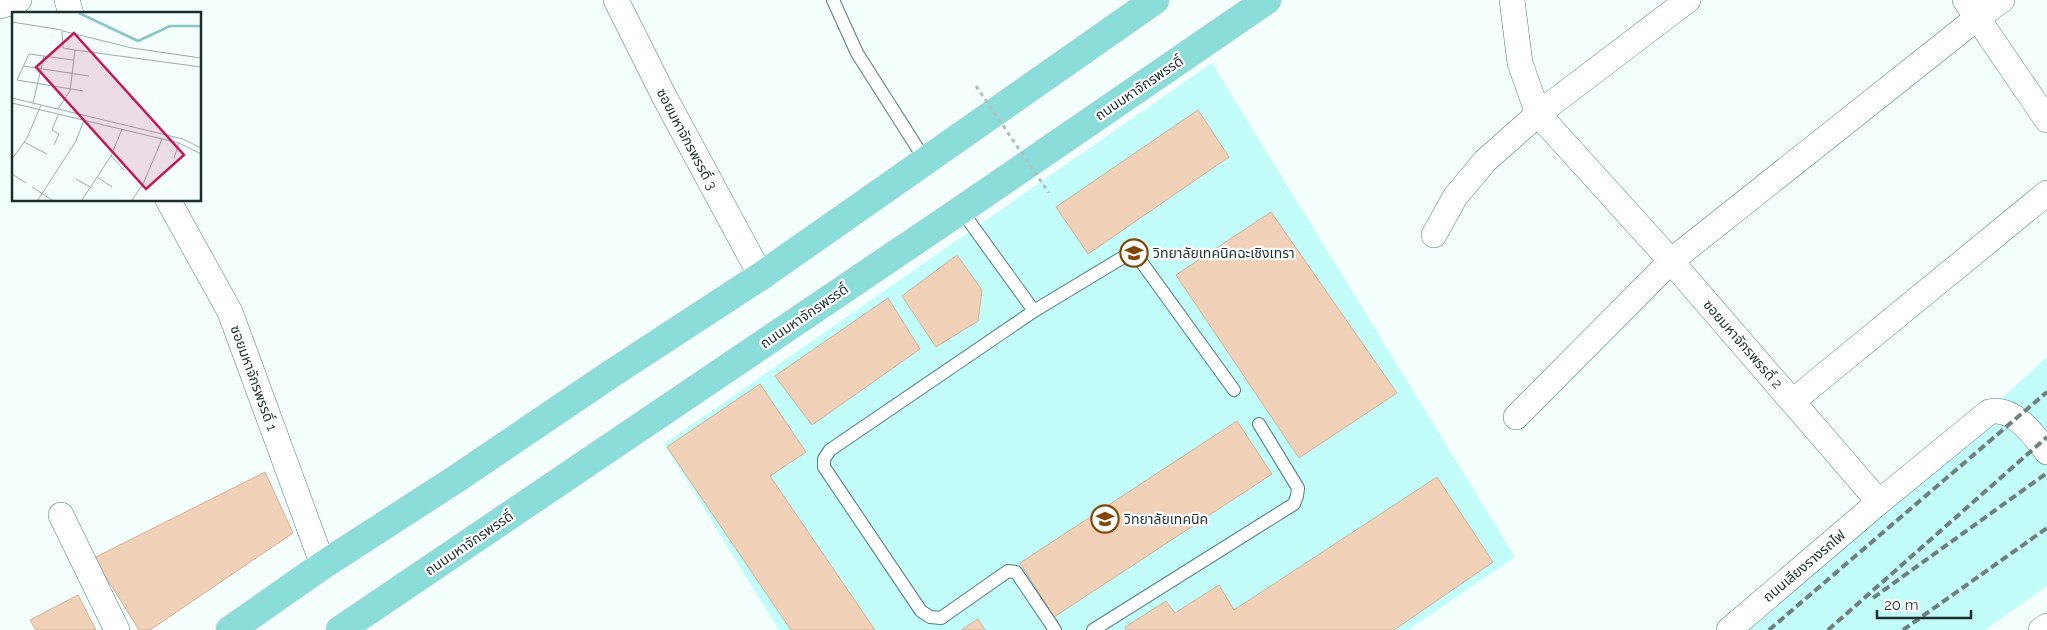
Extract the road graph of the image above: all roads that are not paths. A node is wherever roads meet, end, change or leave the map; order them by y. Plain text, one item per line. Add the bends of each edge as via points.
1 (19, 0) edge
2 (67, 0) edge
3 (616, 0) edge
4 (833, 0) edge
5 (1155, 0) edge
6 (1267, 0) edge
7 (1512, 0) edge
8 (1688, 0) edge
9 (2002, 0) edge
10 (0, 6) edge
11 (1971, 9) edge
12 (71, 12) edge
13 (1538, 114) junction
14 (2047, 120) edge
15 (925, 160) junction
16 (2047, 193) edge
17 (169, 201) edge
18 (960, 210) junction
19 (1434, 235) dead end
20 (1671, 261) junction
21 (761, 276) junction
22 (1034, 311) junction
23 (1234, 390) dead end
24 (1794, 401) junction
25 (1516, 417) dead end
26 (1259, 424) dead end
27 (2047, 452) edge
28 (1879, 502) junction
29 (60, 515) dead end
30 (323, 565) junction
31 (2047, 626) edge
32 (117, 630) edge
33 (230, 630) edge
34 (340, 630) edge
35 (1055, 630) edge
36 (1093, 630) edge
37 (1729, 630) edge
38 (2040, 630) edge

1 - 10 street
2 - 12 street
3 - 21 street, ซอยมหาจักรพรรดิ์ 3
4 - 15 lane via 857,54
5 - 15 main road
6 - 18 main road, ถนนมหาจักรพรรดิ์
7 - 13 street, ซอยมหาจักรพรรดิ์ 2 via 1520,63
8 - 13 street
9 - 11 street
11 - 14 street
11 - 20 street
13 - 19 street via 1485,161 1455,198
13 - 20 street, ซอยมหาจักรพรรดิ์ 2
15 - 21 main road
16 - 24 street
17 - 30 street, ซอยมหาจักรพรรดิ์ 1 via 230,312
18 - 22 lane
18 - 34 main road, ถนนมหาจักรพรรดิ์
20 - 24 street, ซอยมหาจักรพรรดิ์ 2
20 - 25 street
21 - 30 main road
22 - 23 lane via 1132,254 1137,256
22 - 35 lane via 830,450 824,466 921,611 930,617 941,618 1013,570
24 - 28 street, ซอยมหาจักรพรรดิ์ 2
26 - 36 lane via 1298,488 1294,504
27 - 28 street via 2016,418 1994,410
28 - 37 street, ถนนเลียงรางรถไฟ
29 - 32 street
30 - 33 main road
31 - 38 street

